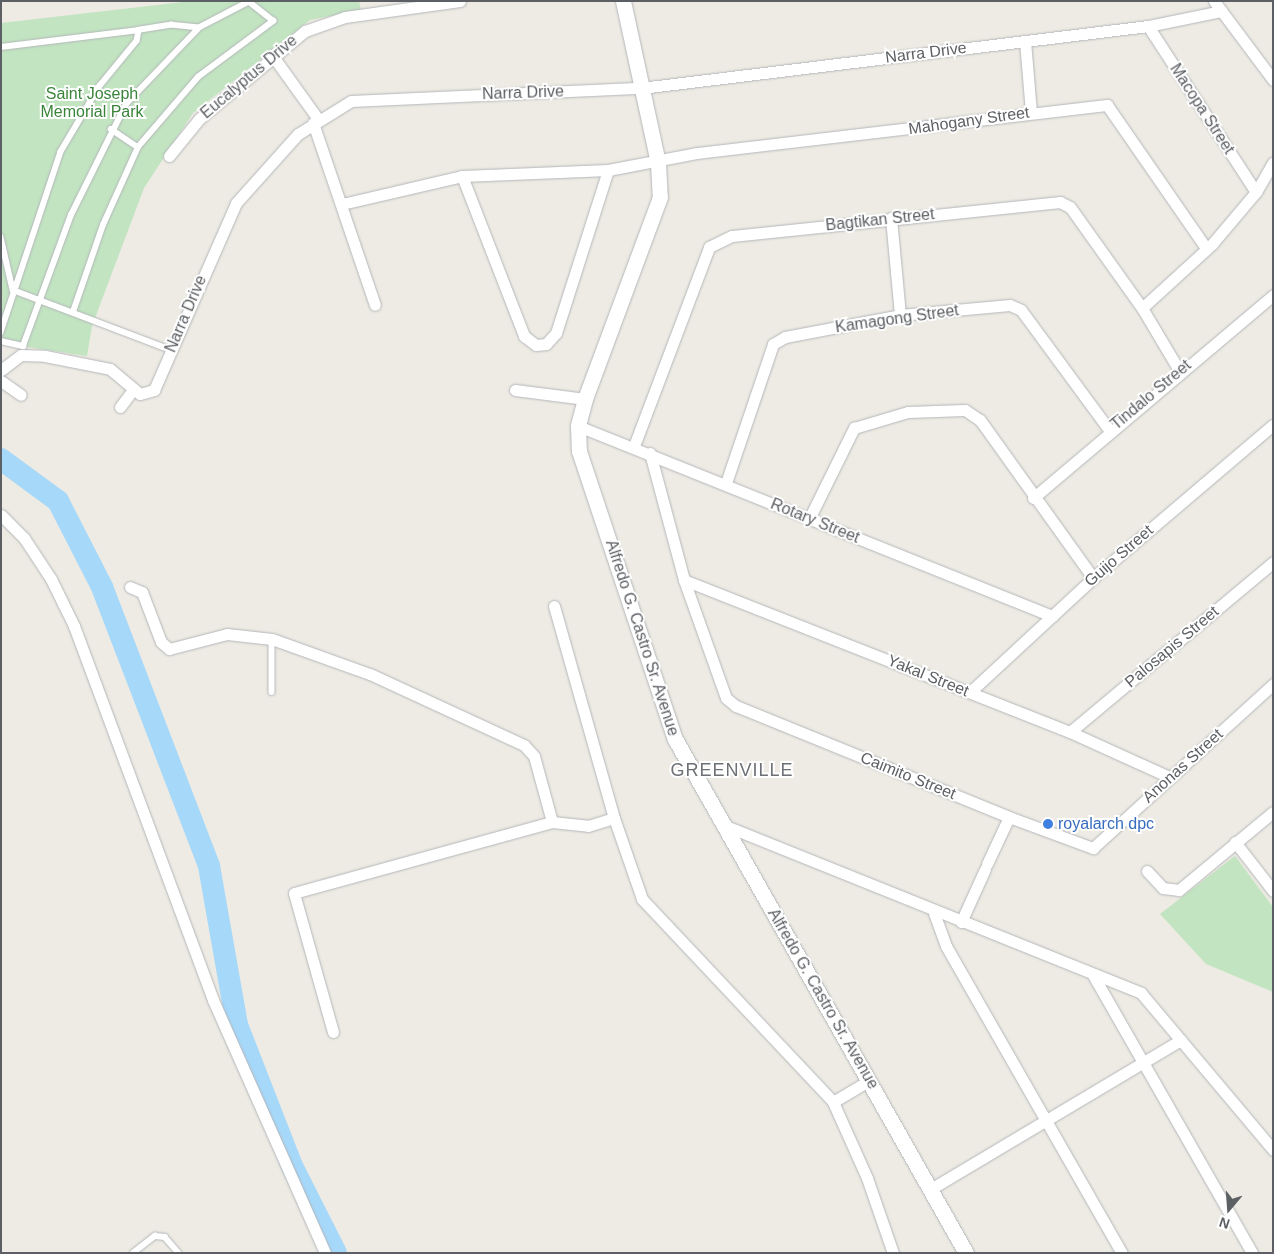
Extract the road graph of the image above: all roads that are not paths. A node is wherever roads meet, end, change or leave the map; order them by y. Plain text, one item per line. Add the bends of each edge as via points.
1 (460, 1) edge
2 (623, 1) edge
3 (1214, 1) edge
4 (1221, 11) junction
5 (1148, 26) junction
6 (199, 28) junction
7 (139, 30) junction
8 (1025, 41) junction
9 (1, 47) edge
10 (272, 55) junction
11 (1273, 80) edge
12 (641, 88) junction
13 (1031, 113) junction
14 (315, 121) junction
15 (111, 129) junction
16 (138, 148) junction
17 (169, 156) dead end
18 (658, 162) junction
19 (1273, 162) edge
20 (608, 170) junction
21 (462, 176) junction
22 (1256, 192) junction
23 (342, 204) junction
24 (891, 218) junction
25 (1, 237) edge
26 (1206, 248) junction
27 (13, 290) junction
28 (1273, 295) edge
29 (40, 300) junction
30 (375, 305) dead end
31 (1142, 308) junction
32 (73, 312) junction
33 (900, 315) junction
34 (1, 332) edge
35 (1, 341) edge
36 (171, 350) junction
37 (1, 370) edge
38 (1178, 370) junction
39 (1, 382) edge
40 (516, 390) dead end
41 (132, 391) junction
42 (21, 395) dead end
43 (585, 399) junction
44 (120, 407) dead end
45 (1273, 425) edge
46 (578, 426) junction
47 (1109, 430) junction
48 (634, 446) junction
49 (650, 453) junction
50 (726, 483) junction
51 (1032, 498) junction
52 (1, 515) edge
53 (809, 519) junction
54 (1273, 562) edge
55 (1093, 578) junction
56 (684, 580) junction
57 (130, 586) dead end
58 (554, 606) dead end
59 (1052, 616) junction
60 (272, 639) junction
61 (1273, 684) edge
62 (272, 692) dead end
63 (970, 692) junction
64 (1070, 732) junction
65 (1169, 777) junction
66 (1273, 812) edge
67 (1009, 817) junction
68 (614, 818) junction
69 (552, 822) junction
70 (721, 824) junction
71 (1235, 842) junction
72 (1094, 848) joint
73 (1147, 871) dead end
74 (1273, 891) edge
75 (934, 913) junction
76 (961, 922) junction
77 (1093, 975) junction
78 (333, 1032) dead end
79 (1181, 1040) junction
80 (1142, 1064) junction
81 (870, 1080) junction
82 (833, 1102) junction
83 (1046, 1123) junction
84 (1273, 1150) edge
85 (929, 1190) junction
86 (133, 1253) edge
87 (179, 1253) edge
88 (325, 1253) edge
89 (893, 1253) edge
90 (966, 1253) edge
91 (1122, 1253) edge
92 (1252, 1253) edge

1 - 10 street, Eucalyptus Drive via 327,21
2 - 12 street, Alfredo G. Castro Sr. Avenue
3 - 4 street
4 - 5 street, Narra Drive
4 - 11 street
5 - 8 street, Narra Drive
5 - 22 street, Macopa Street
6 - 7 lane via 172,25
6 - 15 lane via 147,79
6 - 16 lane via 249,2 273,21 198,77
7 - 9 lane
7 - 27 lane via 137,41 100,86 61,152
8 - 12 street, Narra Drive
8 - 13 street
10 - 14 street
10 - 17 street, Eucalyptus Drive via 199,119
12 - 14 street, Narra Drive via 357,100
12 - 18 street, Alfredo G. Castro Sr. Avenue
13 - 18 street, Mahogany Street via 697,153
13 - 26 street, Mahogany Street via 1107,105
14 - 23 street
14 - 36 street, Narra Drive via 284,147 236,203
15 - 16 lane
15 - 29 lane
16 - 32 lane via 106,217
18 - 20 street, Mahogany Street
18 - 43 street, Alfredo G. Castro Sr. Avenue via 657,208
19 - 22 street
20 - 21 street, Mahogany Street
20 - 21 street via 556,333 546,344 536,345 524,336
21 - 23 street, Mahogany Street
22 - 26 street
23 - 30 street
24 - 31 street, Bagtikan Street via 1060,202 1070,207
24 - 33 street
24 - 48 street, Bagtikan Street via 732,236 712,243
25 - 27 lane
26 - 31 street
27 - 29 lane
27 - 34 lane
28 - 38 street, Tindalo Street
29 - 32 lane
29 - 35 lane via 23,346
31 - 38 street, Bagtikan Street
32 - 36 lane
33 - 47 street, Kamagong Street via 1010,305 1021,310
33 - 50 street, Kamagong Street via 785,337 773,344
36 - 41 street, Narra Drive via 154,390 140,394
37 - 41 street via 21,355 45,356 110,369
38 - 47 street, Tindalo Street
39 - 42 street
40 - 43 street
41 - 44 street
43 - 46 street, Alfredo G. Castro Sr. Avenue
45 - 55 street, Guijo Street
46 - 48 street, Rotary Street
46 - 70 street, Alfredo G. Castro Sr. Avenue via 579,451 675,739
47 - 51 street, Tindalo Street
48 - 49 street, Rotary Street
49 - 50 street, Rotary Street
49 - 56 street
50 - 53 street, Rotary Street
51 - 53 street via 973,413 954,409 908,412 863,424 849,433
51 - 55 street
52 - 88 street via 46,570 74,626 213,1000
53 - 59 street, Rotary Street
54 - 64 street, Palosapis Street
55 - 59 street, Guijo Street
56 - 63 street, Yakal Street
56 - 67 street, Caimito Street via 726,698 736,706
57 - 60 street via 142,592 161,642 169,649 226,634
58 - 68 street
59 - 63 street, Guijo Street
60 - 62 lane
60 - 69 street via 370,674 524,744 534,756
61 - 65 street, Anonas Street
63 - 64 street, Yakal Street
64 - 65 street, Yakal Street
65 - 72 street, Anonas Street
66 - 71 street
67 - 72 street, Caimito Street
67 - 76 street
68 - 69 street via 588,826
68 - 82 street via 633,880 653,914 812,1076
69 - 78 street via 294,893
70 - 75 street
70 - 81 street, Alfredo G. Castro Sr. Avenue
71 - 73 street via 1179,890 1163,888
71 - 74 street
75 - 76 street
75 - 83 street via 946,946
76 - 77 street
77 - 79 street via 1141,994
77 - 80 street
79 - 80 street
79 - 84 street
80 - 83 street
80 - 92 street
81 - 82 street
81 - 85 street, Alfredo G. Castro Sr. Avenue
82 - 89 street via 867,1178
83 - 85 street
83 - 91 street
85 - 90 street, Alfredo G. Castro Sr. Avenue
86 - 87 lane via 155,1236 165,1237

